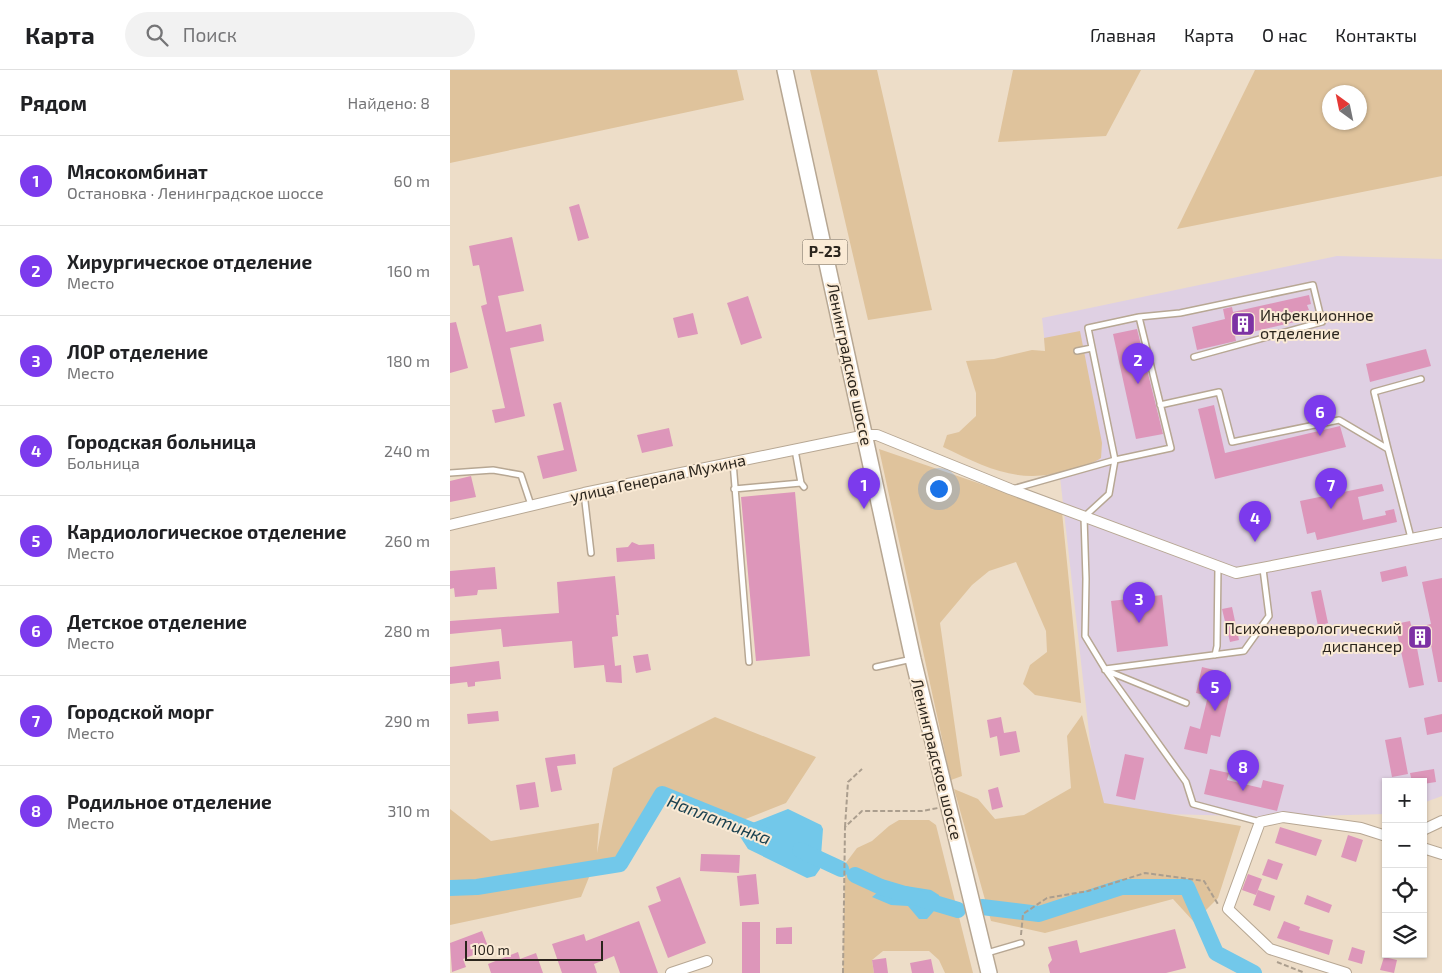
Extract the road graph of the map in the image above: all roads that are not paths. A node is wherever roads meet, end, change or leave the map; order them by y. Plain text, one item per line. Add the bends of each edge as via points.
1 (785, 70) edge
2 (1139, 317) junction
3 (1092, 348) junction
4 (1077, 352) dead end
5 (1194, 357) dead end
6 (1421, 379) dead end
7 (1160, 405) junction
8 (866, 435) junction
9 (795, 449) junction
10 (1388, 449) junction
11 (1115, 460) junction
12 (733, 462) junction
13 (450, 473) edge
14 (734, 489) junction
15 (1010, 489) junction
16 (584, 493) junction
17 (531, 506) junction
18 (1084, 517) junction
19 (450, 525) edge
20 (1442, 533) edge
21 (1411, 538) junction
22 (591, 553) dead end
23 (1218, 567) junction
24 (1263, 569) junction
25 (1215, 655) junction
26 (913, 659) junction
27 (749, 662) dead end
28 (876, 667) dead end
29 (1105, 670) junction
30 (1186, 703) dead end
31 (1442, 820) edge
32 (1260, 822) junction
33 (1427, 828) edge
34 (1382, 835) edge
35 (1427, 849) edge
36 (1442, 854) edge
37 (1021, 944) dead end
38 (984, 953) junction
39 (707, 961) dead end
40 (671, 973) edge
41 (989, 973) edge
42 (1346, 973) edge

1 - 8 main road, Ленинградское шоссе / Р-23
2 - 3 lane via 1088,328
2 - 5 lane via 1180,313 1314,285 1322,322
2 - 7 lane
3 - 4 lane
3 - 11 lane
6 - 10 lane via 1374,392
7 - 10 lane via 1219,392 1232,442 1339,420
7 - 11 lane via 1171,448
8 - 9 street, улица Генерала Мухина
8 - 15 street via 877,435
8 - 26 main road, Ленинградское шоссе
9 - 12 street, улица Генерала Мухина
9 - 14 lane via 803,485
10 - 21 lane
11 - 15 lane
11 - 18 lane via 1109,494
12 - 14 lane
12 - 16 street, улица Генерала Мухина
13 - 17 lane via 493,470 522,475
14 - 27 lane
15 - 18 street
16 - 17 street, улица Генерала Мухина
16 - 22 lane
17 - 19 street, улица Генерала Мухина
18 - 23 street
18 - 29 lane via 1085,636
20 - 21 street
21 - 24 street
23 - 24 street via 1236,574
23 - 25 lane
24 - 25 lane via 1269,616 1244,651
25 - 29 lane
26 - 28 lane
26 - 38 main road, Ленинградское шоссе
29 - 30 lane
29 - 32 lane via 1186,782 1193,804
31 - 33 street
32 - 34 street via 1283,817 1361,828
32 - 42 street via 1228,909 1270,949
35 - 36 street
37 - 38 lane
38 - 41 main road, Ленинградское шоссе
39 - 40 street

